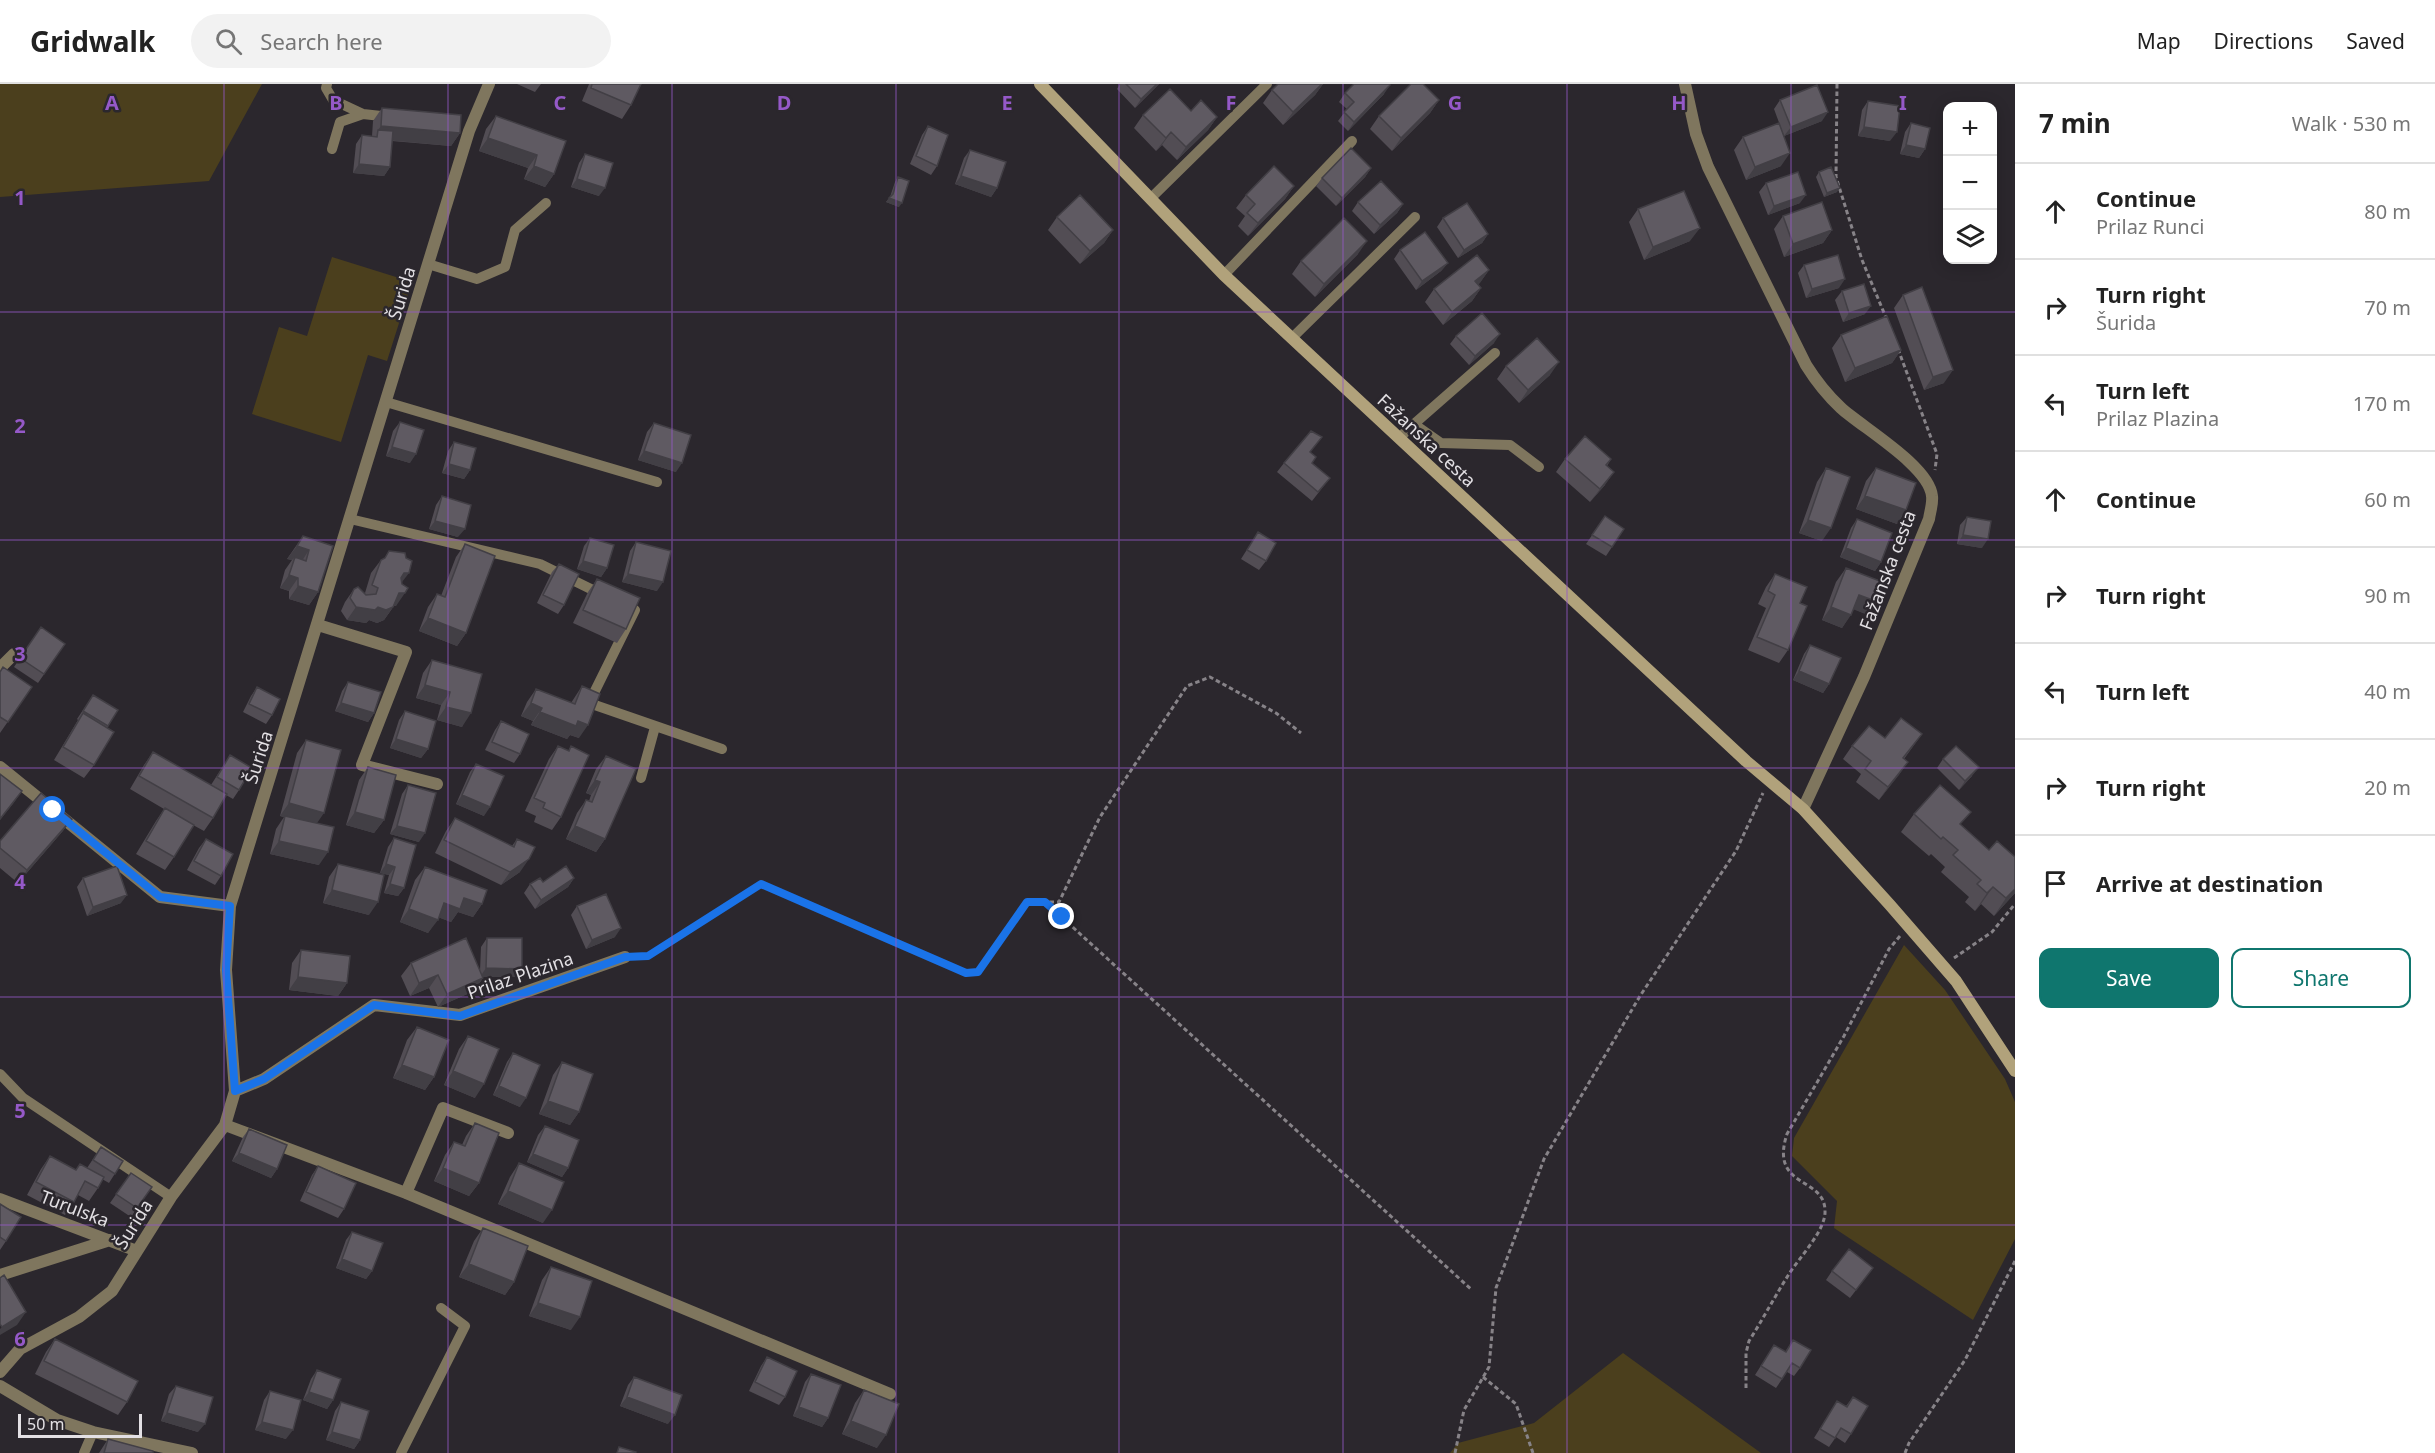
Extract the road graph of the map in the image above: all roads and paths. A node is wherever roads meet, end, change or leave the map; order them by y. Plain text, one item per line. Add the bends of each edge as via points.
1 (327, 84) edge
2 (489, 84) edge
3 (1040, 84) edge
4 (1267, 84) edge
5 (1685, 84) edge
6 (1837, 84) edge
7 (363, 114) junction
8 (397, 118) edge
9 (1353, 141) dead end
10 (332, 149) dead end
11 (1150, 199) junction
12 (546, 203) dead end
13 (1415, 217) dead end
14 (428, 264) junction
15 (1224, 275) junction
16 (1888, 323) edge
17 (1292, 338) junction
18 (1896, 344) edge
19 (1495, 353) dead end
20 (386, 402) junction
21 (1414, 424) junction
22 (1399, 438) junction
23 (1539, 467) dead end
24 (657, 482) dead end
25 (1932, 496) junction
26 (350, 519) junction
27 (318, 625) junction
28 (14, 654) dead end
29 (0, 668) edge
30 (655, 727) junction
31 (1301, 733) dead end
32 (722, 749) dead end
33 (0, 767) edge
34 (641, 778) dead end
35 (1769, 780) junction
36 (437, 784) dead end
37 (1803, 809) junction
38 (1045, 902) junction
39 (2015, 904) edge
40 (230, 906) junction
41 (1908, 926) junction
42 (625, 957) joint
43 (1943, 966) junction
44 (2015, 1068) edge
45 (0, 1074) edge
46 (235, 1091) junction
47 (225, 1125) junction
48 (508, 1133) dead end
49 (406, 1193) junction
50 (171, 1197) junction
51 (0, 1198) edge
52 (110, 1240) junction
53 (137, 1251) junction
54 (2015, 1261) edge
55 (2, 1272) edge
56 (1472, 1290) dead end
57 (441, 1308) dead end
58 (0, 1372) edge
59 (1483, 1377) junction
60 (0, 1386) edge
61 (1746, 1388) dead end
62 (890, 1394) dead end
63 (93, 1432) junction
64 (84, 1453) edge
65 (192, 1453) edge
66 (401, 1453) edge
67 (1455, 1453) edge
68 (1533, 1453) edge
69 (1905, 1453) edge

1 - 7 lane via 333,100
2 - 14 street, Šurida via 466,130
3 - 11 main road, Fažanska cesta
4 - 11 lane
5 - 25 street, Fažanska cesta via 1708,167 1806,365 1842,409 1904,457 1924,478
6 - 16 path via 1836,177 1862,260
7 - 8 lane
7 - 10 lane via 340,122
9 - 15 lane
11 - 15 main road, Fažanska cesta
12 - 14 lane via 515,230 505,267 477,279
13 - 17 lane
14 - 20 street, Šurida
15 - 17 main road, Fažanska cesta
17 - 22 main road, Fažanska cesta
18 - 25 path via 1937,454
19 - 21 lane
20 - 24 lane
20 - 26 street, Šurida
21 - 22 lane
21 - 23 lane via 1441,443 1510,445
22 - 35 main road, Fažanska cesta
25 - 37 street, Fažanska cesta via 1929,519 1864,677
26 - 27 street, Šurida
26 - 30 lane via 540,564 636,610 589,703
27 - 36 street via 406,652 362,765
27 - 40 street, Šurida
28 - 29 street
30 - 32 lane
30 - 34 lane
31 - 38 path via 1276,713 1210,677 1187,686 1100,817 1059,902
33 - 40 street via 160,897
35 - 37 main road, Fažanska cesta
35 - 59 path via 1736,850 1641,996 1545,1159 1496,1288 1489,1367
37 - 41 main road, Fažanska cesta
38 - 42 path via 1027,902 978,972 966,973 761,884 648,956
38 - 56 path
39 - 43 path via 1992,932
40 - 46 street, Šurida via 226,970
41 - 43 main road, Fažanska cesta
41 - 61 path via 1889,949 1782,1148 1791,1175 1823,1199 1826,1212 1822,1227 1749,1341
42 - 46 street, Prilaz Plazina via 460,1016 374,1005 264,1079
43 - 44 main road, Fažanska cesta
45 - 50 lane via 22,1098
46 - 47 street, Šurida
47 - 49 street
47 - 50 street, Šurida
48 - 49 street via 443,1108
49 - 62 street
50 - 53 street, Šurida
51 - 52 street, Turulska
52 - 53 street, Turulska
52 - 55 street
53 - 58 street, Šurida via 112,1291 79,1317 20,1349
54 - 69 path via 1965,1360
57 - 66 lane via 465,1326
59 - 67 path via 1464,1410
59 - 68 path via 1516,1404
60 - 63 street via 57,1420
63 - 64 lane
63 - 65 street

